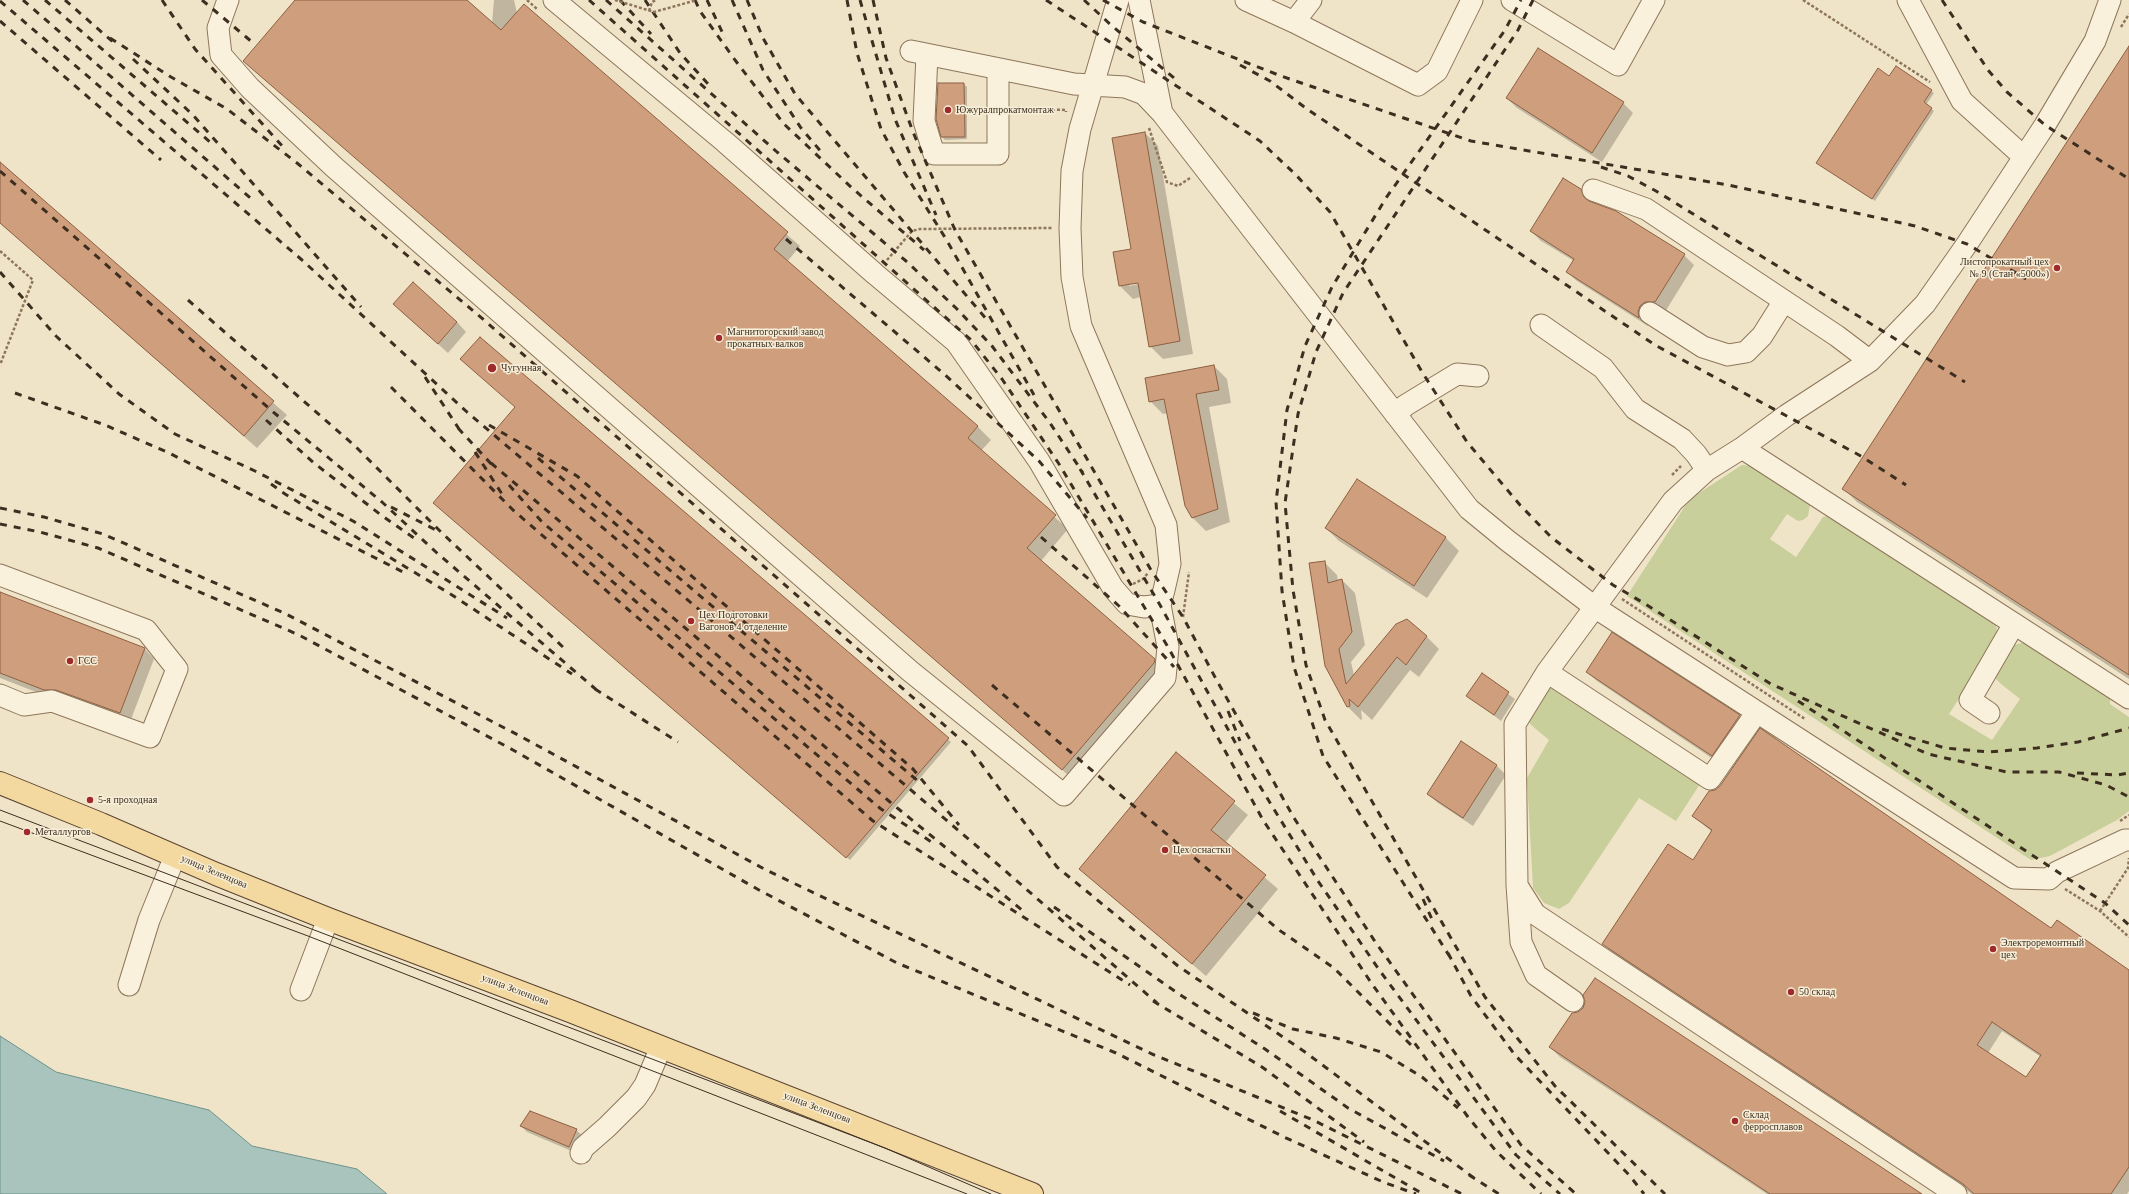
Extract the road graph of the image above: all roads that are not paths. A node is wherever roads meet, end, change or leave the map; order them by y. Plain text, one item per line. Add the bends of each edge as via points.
1 (228, 0) edge
2 (554, 0) edge
3 (1118, 0) edge
4 (1139, 0) edge
5 (1246, 0) edge
6 (1311, 0) edge
7 (1472, 0) edge
8 (1512, 0) edge
9 (1654, 0) edge
10 (1908, 0) edge
11 (2110, 0) edge
12 (1294, 22) junction
13 (998, 69) junction
14 (1092, 86) junction
15 (1155, 117) junction
16 (2024, 157) junction
17 (1593, 190) dead end
18 (1784, 301) junction
19 (1650, 313) dead end
20 (1541, 325) dead end
21 (1870, 361) junction
22 (1478, 376) dead end
23 (1395, 414) junction
24 (1742, 448) junction
25 (1701, 462) junction
26 (0, 575) edge
27 (1160, 605) junction
28 (1596, 608) junction
29 (2014, 624) junction
30 (1548, 672) junction
31 (0, 695) edge
32 (2129, 698) edge
33 (1757, 712) junction
34 (1989, 713) dead end
35 (0, 783) edge
36 (2127, 840) edge
37 (175, 856) junction
38 (1516, 885) junction
39 (328, 920) junction
40 (129, 985) dead end
41 (301, 990) dead end
42 (1573, 1001) dead end
43 (661, 1047) junction
44 (581, 1153) dead end
45 (1032, 1194) edge
46 (1956, 1194) edge

1 - 27 lane via 218,28 221,55 250,88 346,178 910,671 1064,795 1165,678 1168,647
2 - 27 lane via 725,142 956,342 1039,461 1112,588 1127,604
3 - 14 lane
4 - 15 lane
5 - 12 lane
6 - 12 lane
7 - 12 lane via 1437,71 1418,85
8 - 9 lane via 1618,65
10 - 16 lane via 1962,101
11 - 16 lane via 2095,41
13 - 13 lane via 919,53 924,121 934,154 998,154
13 - 14 lane
14 - 15 lane via 1125,87 1144,94
14 - 27 lane via 1072,171 1072,276 1081,326 1166,525 1170,564
15 - 23 lane
16 - 21 lane via 1968,244 1925,304
17 - 18 lane via 1646,209
18 - 19 lane via 1762,336 1746,352 1728,355 1703,347
18 - 21 lane
20 - 25 lane via 1602,368 1635,409 1682,439
21 - 24 lane
22 - 23 lane via 1457,374
23 - 28 lane via 1469,509 1508,542
24 - 25 lane
24 - 29 lane
25 - 28 lane
26 - 31 lane via 146,630 177,669 150,737 52,701 24,705
28 - 30 lane
28 - 33 lane
29 - 32 lane
29 - 34 lane via 1970,700
30 - 33 lane via 1710,779
30 - 38 lane via 1515,724
33 - 36 lane via 2014,878 2049,878
35 - 37 main road, улица Зеленцова
37 - 39 main road, улица Зеленцова
37 - 40 lane via 149,920
38 - 42 lane via 1521,942 1536,975
38 - 46 lane via 1535,914
39 - 41 lane
39 - 43 main road, улица Зеленцова
43 - 44 lane via 645,1085 636,1098 583,1148
43 - 45 main road, улица Зеленцова

